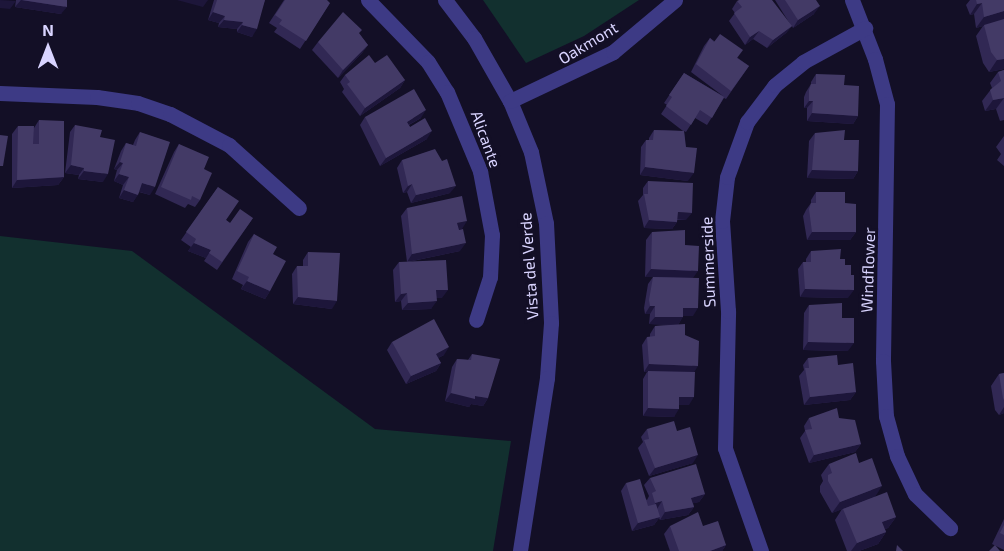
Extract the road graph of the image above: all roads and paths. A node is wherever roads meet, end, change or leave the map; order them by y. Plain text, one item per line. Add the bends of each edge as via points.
1 (368, 0) edge
2 (445, 0) edge
3 (675, 0) edge
4 (852, 0) edge
5 (865, 28) junction
6 (0, 93) edge
7 (510, 101) junction
8 (299, 208) dead end
9 (476, 320) dead end
10 (950, 528) dead end
11 (520, 551) edge
12 (761, 551) edge

1 - 9 street, Alicante via 428,62 447,92 480,171 492,236 490,277
2 - 7 street, Vista del Verde via 474,38
3 - 7 street, Oakmont via 613,52
4 - 5 street, Windflower
5 - 10 street, Windflower via 887,104 883,361 886,416 897,456 915,494
5 - 12 street, Summerside via 803,62 775,85 747,122 727,177 722,220 728,312 725,448
6 - 8 street via 97,97 138,103 170,114 229,145
7 - 11 street, Vista del Verde via 531,152 539,186 552,323

